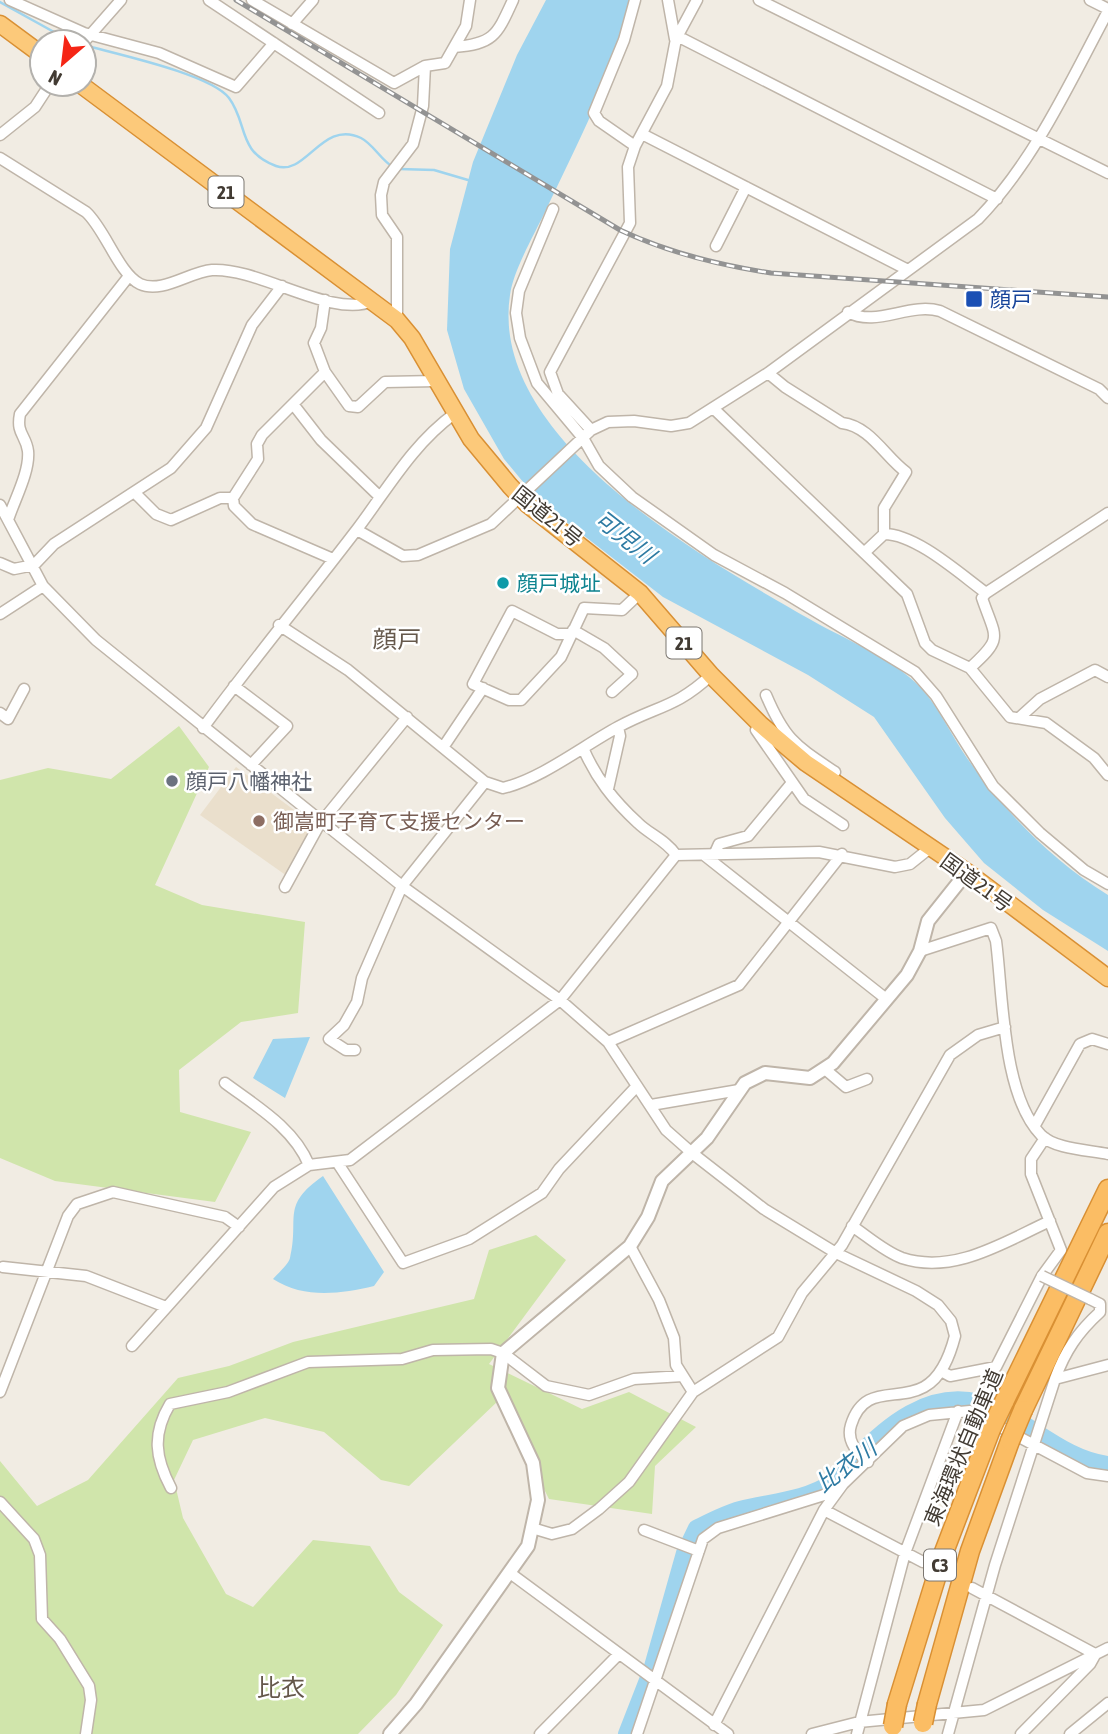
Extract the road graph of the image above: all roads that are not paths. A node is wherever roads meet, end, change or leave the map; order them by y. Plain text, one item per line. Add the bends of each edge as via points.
1 (10, 0) edge
2 (121, 0) edge
3 (209, 0) edge
4 (252, 0) edge
5 (313, 0) edge
6 (470, 0) edge
7 (513, 0) edge
8 (635, 0) edge
9 (668, 0) edge
10 (697, 0) edge
11 (759, 0) edge
12 (1090, 0) edge
13 (1108, 10) edge
14 (0, 24) edge
15 (292, 24) junction
16 (72, 28) edge
17 (97, 28) edge
18 (98, 36) edge
19 (676, 40) junction
20 (274, 43) junction
21 (28, 45) edge
22 (454, 47) junction
23 (425, 66) junction
24 (98, 97) edge
25 (41, 98) edge
26 (379, 113) dead end
27 (642, 134) junction
28 (0, 135) edge
29 (1039, 137) junction
30 (635, 146) junction
31 (0, 158) edge
32 (1108, 173) edge
33 (746, 187) junction
34 (997, 199) junction
35 (553, 209) dead end
36 (716, 246) dead end
37 (908, 270) junction
38 (129, 276) junction
39 (282, 286) junction
40 (326, 300) junction
41 (373, 301) junction
42 (848, 312) junction
43 (397, 320) junction
44 (325, 372) junction
45 (768, 373) junction
46 (435, 377) junction
47 (1108, 398) edge
48 (293, 404) junction
49 (713, 408) junction
50 (454, 414) junction
51 (591, 430) junction
52 (583, 438) junction
53 (135, 493) junction
54 (522, 493) junction
55 (233, 498) junction
56 (380, 498) junction
57 (0, 505) edge
58 (1108, 513) edge
59 (9, 517) junction
60 (356, 530) junction
61 (884, 534) junction
62 (865, 552) junction
63 (333, 559) junction
64 (0, 563) edge
65 (34, 565) junction
66 (43, 586) junction
67 (640, 593) junction
68 (986, 593) junction
69 (0, 614) edge
70 (279, 625) junction
71 (572, 632) junction
72 (970, 668) junction
73 (1106, 673) edge
74 (711, 675) junction
75 (234, 686) junction
76 (483, 688) junction
77 (24, 689) dead end
78 (612, 692) dead end
79 (766, 695) dead end
80 (0, 713) edge
81 (407, 717) junction
82 (1019, 718) junction
83 (760, 724) junction
84 (618, 727) junction
85 (203, 728) junction
86 (778, 734) junction
87 (444, 747) junction
88 (583, 748) junction
89 (251, 765) junction
90 (835, 772) dead end
91 (1108, 775) edge
92 (485, 782) junction
93 (792, 785) junction
94 (608, 789) junction
95 (324, 821) junction
96 (843, 825) dead end
97 (930, 848) junction
98 (715, 853) junction
99 (842, 854) junction
100 (676, 855) junction
101 (704, 855) junction
102 (967, 872) junction
103 (1108, 884) edge
104 (402, 886) junction
105 (285, 887) dead end
106 (789, 923) junction
107 (920, 951) junction
108 (1108, 978) edge
109 (885, 998) junction
110 (561, 1000) junction
111 (1004, 1027) junction
112 (608, 1042) junction
113 (1108, 1044) edge
114 (355, 1050) dead end
115 (826, 1070) junction
116 (867, 1079) dead end
117 (225, 1083) dead end
118 (638, 1086) junction
119 (739, 1090) junction
120 (651, 1105) junction
121 (1035, 1125) junction
122 (1045, 1138) junction
123 (692, 1153) junction
124 (1108, 1154) edge
125 (337, 1163) junction
126 (309, 1165) junction
127 (1108, 1189) edge
128 (1050, 1222) junction
129 (852, 1226) junction
130 (239, 1227) junction
131 (1108, 1233) edge
132 (630, 1245) junction
133 (836, 1254) junction
134 (3, 1267) dead end
135 (47, 1273) junction
136 (1042, 1276) junction
137 (166, 1307) junction
138 (132, 1346) dead end
139 (503, 1353) junction
140 (1108, 1365) edge
141 (941, 1371) junction
142 (682, 1376) junction
143 (1055, 1379) junction
144 (0, 1392) edge
145 (693, 1392) junction
146 (958, 1411) junction
147 (1036, 1445) junction
148 (869, 1462) junction
149 (1108, 1476) edge
150 (171, 1488) dead end
151 (838, 1491) junction
152 (0, 1502) edge
153 (824, 1510) junction
154 (532, 1528) junction
155 (644, 1530) dead end
156 (699, 1551) junction
157 (905, 1553) junction
158 (923, 1562) tunnel mouth
159 (510, 1573) junction
160 (972, 1588) tunnel mouth
161 (986, 1595) junction
162 (1108, 1648) edge
163 (1096, 1654) junction
164 (618, 1655) junction
165 (656, 1683) junction
166 (1108, 1703) edge
167 (954, 1714) junction
168 (859, 1722) junction
169 (715, 1725) junction
170 (922, 1729) edge
171 (892, 1730) edge
172 (86, 1734) edge
173 (390, 1734) edge
174 (540, 1734) edge
175 (638, 1734) edge
176 (727, 1734) edge
177 (812, 1734) edge
178 (857, 1734) edge
179 (948, 1734) edge
180 (1021, 1734) edge
181 (1070, 1734) edge

1 - 16 street
2 - 17 street
3 - 20 street
4 - 15 street
5 - 15 street
6 - 22 street via 466,26
7 - 22 street via 497,35 478,45
8 - 30 street via 594,113
9 - 19 street
10 - 19 street
11 - 29 street
12 - 13 street
13 - 29 street
14 - 21 highway
15 - 23 street via 394,83
18 - 20 street via 159,53 236,87
19 - 27 street via 667,86
19 - 34 street via 683,39
20 - 26 street
22 - 23 street via 445,63
23 - 43 street via 423,106 413,144 384,183 381,195 382,215 397,237
24 - 41 highway, 国道21号 / 21
25 - 28 street
27 - 30 street
27 - 33 street
29 - 32 street
29 - 34 street
30 - 51 street via 628,167 630,223 550,372 558,394
31 - 38 street via 95,220
33 - 36 street
33 - 37 street
34 - 37 street via 978,219
35 - 52 street via 519,291 516,313 525,356 537,383
37 - 42 street
38 - 39 street via 157,287 188,274 229,270
38 - 59 street via 20,414 17,429 28,450 27,460
39 - 40 street
39 - 53 street via 252,325 196,443
40 - 41 street via 363,305
40 - 44 street via 314,343
41 - 43 highway, 国道21号 / 21
42 - 45 street
42 - 47 street via 858,318 917,309 940,311 1099,388
43 - 46 highway, 国道21号 / 21
44 - 46 street via 349,406 358,407 386,382
44 - 48 street
45 - 49 street
45 - 61 street via 842,423 852,424 906,472 884,508
46 - 50 highway, 国道21号 / 21
48 - 55 street via 262,435 258,459
48 - 56 street via 321,440
49 - 51 street via 689,423 608,422
49 - 62 street
50 - 54 highway, 国道21号 / 21 via 488,462
50 - 56 street via 406,459
51 - 52 street
52 - 54 street
52 - 103 street via 608,476 676,530 915,672 936,696 993,786 1084,870
53 - 55 street via 156,513 172,520 220,498
53 - 65 street via 54,544
54 - 60 street via 491,524 418,555 402,556
54 - 67 highway, 国道21号 / 21
55 - 63 street via 234,506 252,524
56 - 60 street
57 - 59 street
58 - 68 street
59 - 65 street
60 - 63 street
61 - 62 street
61 - 68 street via 933,553
62 - 72 street via 908,594 925,643
63 - 70 street
64 - 65 street via 14,569
65 - 66 street
66 - 69 street
66 - 85 street via 96,640
67 - 71 street via 622,610 584,608
67 - 74 highway, 国道21号 / 21
68 - 72 street via 982,598 996,640
70 - 75 street
70 - 81 street via 348,670
71 - 76 street via 561,657 522,700 509,700
71 - 76 street via 557,634 512,611 473,684
71 - 78 street via 604,648 632,674
72 - 82 street via 1010,717
73 - 82 street via 1095,670 1040,698
74 - 83 highway, 国道21号 / 21
74 - 84 street via 671,706
75 - 85 street
75 - 89 street via 287,726
76 - 87 street
77 - 80 street via 9,719
79 - 86 street
81 - 87 street
81 - 95 street
82 - 91 street via 1046,723 1094,758
83 - 86 highway, 国道21号 / 21
83 - 93 street via 756,730
84 - 88 street
84 - 94 street
85 - 89 street
86 - 90 street
86 - 97 highway, 国道21号 / 21 via 806,763
87 - 92 street
88 - 92 street via 512,786 494,787
88 - 94 street via 598,782
89 - 95 street
92 - 104 street
93 - 96 street via 804,799
93 - 98 street via 748,836 719,844
94 - 100 street via 639,825
95 - 104 street
95 - 105 street
97 - 99 street via 909,864 895,867
97 - 102 highway, 国道21号 / 21
98 - 99 street
98 - 101 street
99 - 106 street
100 - 101 street
100 - 110 street
101 - 106 street
102 - 107 street via 928,920
102 - 108 highway, 国道21号 / 21
104 - 110 street
104 - 114 street via 362,978 357,1002 344,1025 329,1039 346,1050
106 - 109 street
106 - 112 street via 739,985
107 - 109 street via 907,975
107 - 111 street via 991,928
109 - 115 street
110 - 112 street
110 - 125 street via 381,1140
111 - 121 street via 1012,1077
111 - 129 street via 978,1035 950,1055
112 - 118 street
113 - 121 street via 1092,1039 1080,1044
115 - 116 street via 846,1087
115 - 119 street via 810,1077 765,1073
117 - 126 street via 278,1123 302,1148
118 - 120 street
118 - 125 street via 542,1193 470,1239 403,1264
119 - 120 street
119 - 123 street via 719,1123
120 - 123 street via 666,1130
121 - 122 street
122 - 124 street
122 - 128 street via 1031,1159 1031,1174
123 - 132 street via 662,1181 648,1217
123 - 133 street via 764,1209
125 - 126 street
126 - 130 street via 274,1187
127 - 171 highway, 東海環状自動車道 / C3, bridge via 991,1429 944,1552
128 - 129 street via 957,1262 900,1258
128 - 136 street via 1061,1250
129 - 133 street
130 - 135 street via 225,1217 106,1193 72,1210
130 - 137 street
131 - 170 highway, 東海環状自動車道 / C3, bridge via 1010,1441 970,1551
132 - 139 street
132 - 142 street via 666,1317
133 - 141 street via 916,1292 946,1313 955,1336
133 - 145 street via 802,1293 778,1336
134 - 135 street
135 - 137 street via 86,1276
135 - 144 street
136 - 141 street via 996,1367 950,1376
136 - 143 street, bridge via 1100,1304 1100,1312 1080,1329 1064,1355
137 - 138 street
139 - 142 street via 546,1386 589,1395 635,1378
139 - 150 street via 464,1348 402,1359 318,1361 229,1392 170,1404 158,1426 156,1451
139 - 154 street via 498,1388 533,1463 538,1500
140 - 143 street
141 - 148 street via 923,1388 870,1399 856,1411 849,1428 853,1446
142 - 145 street
143 - 147 street
145 - 154 street via 629,1482 599,1509 572,1529 552,1534
146 - 147 street via 970,1411
146 - 148 street via 929,1415 903,1426
146 - 157 street
147 - 149 street via 1087,1473
147 - 161 street
148 - 151 street
151 - 153 street
151 - 156 street via 718,1528 703,1539
152 - 172 street via 34,1539 40,1555 42,1619 89,1686
153 - 157 street
153 - 169 street
154 - 159 street via 528,1546
155 - 156 street
156 - 165 street
157 - 158 street
157 - 168 street
159 - 164 street
159 - 173 street
160 - 161 street
161 - 163 street
161 - 167 street
162 - 163 street
163 - 167 street via 996,1705
163 - 180 street
164 - 165 street
164 - 174 street
165 - 169 street
165 - 175 street
166 - 181 street
167 - 168 street
167 - 179 street
168 - 177 street
168 - 178 street
169 - 176 street

